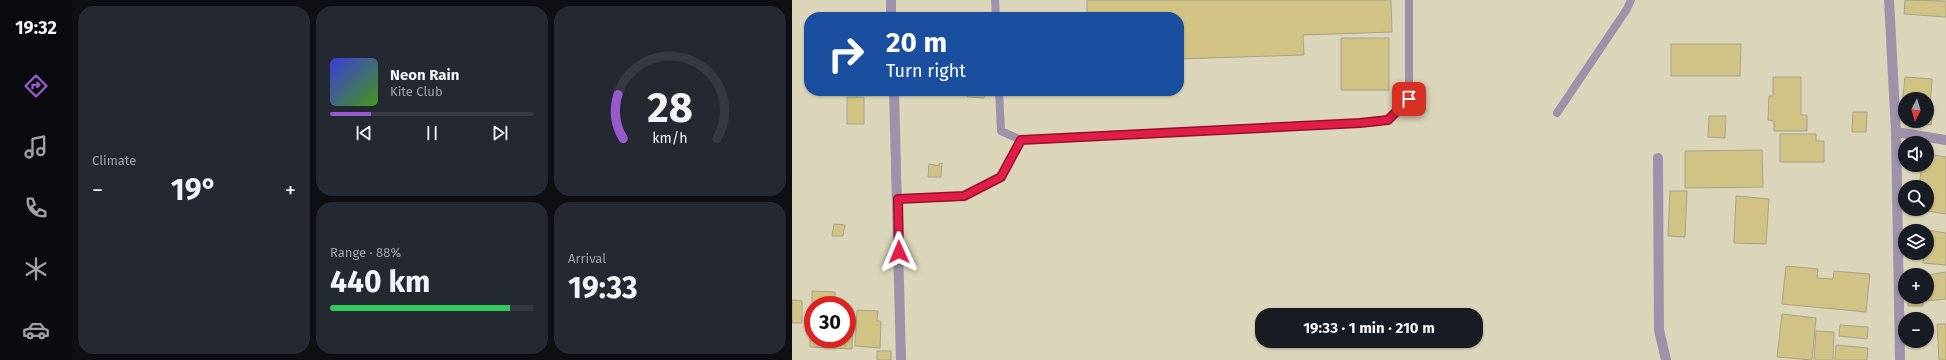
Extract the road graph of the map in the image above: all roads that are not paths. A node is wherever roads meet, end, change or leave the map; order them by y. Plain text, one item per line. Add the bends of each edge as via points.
1 (891, 0) edge
2 (995, 0) edge
3 (1409, 0) edge
4 (1631, 0) edge
5 (1889, 0) edge
6 (891, 12) edge
7 (996, 12) edge
8 (894, 96) edge
9 (999, 96) edge
10 (1557, 113) dead end
11 (1896, 132) junction
12 (1021, 140) junction
13 (1946, 140) edge
14 (1658, 158) dead end
15 (898, 199) junction
16 (901, 360) edge
17 (1666, 360) edge
18 (1900, 360) edge

1 - 6 street
2 - 7 lane
3 - 12 lane via 1409,99 1388,120
4 - 10 lane
5 - 11 street
8 - 15 street
9 - 12 lane via 1001,131
11 - 13 street
11 - 18 street
12 - 15 lane via 1001,177 964,196
14 - 17 street via 1659,330
15 - 16 street

